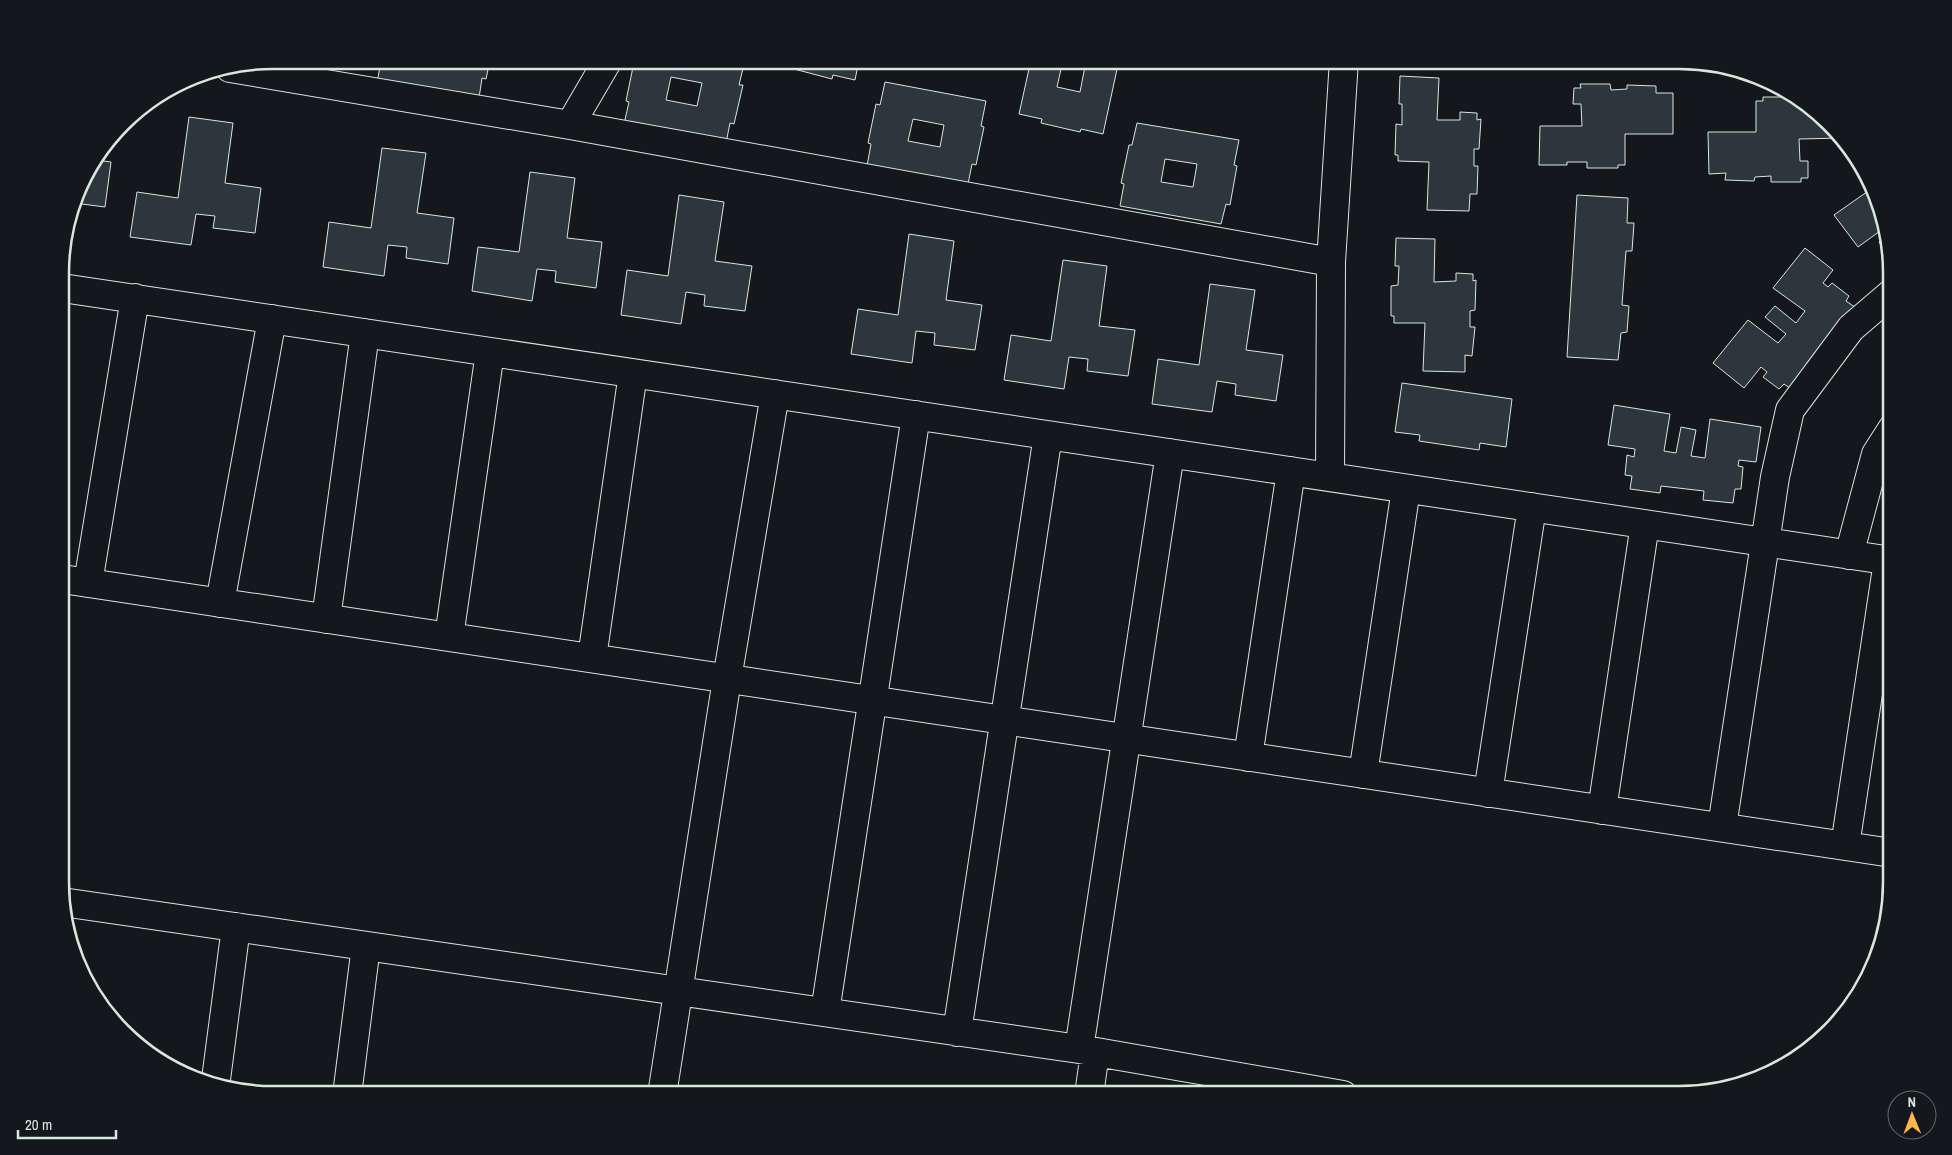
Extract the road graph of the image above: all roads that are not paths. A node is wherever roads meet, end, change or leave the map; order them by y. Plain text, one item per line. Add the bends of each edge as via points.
1 (603, 69) edge
2 (1343, 69) edge
3 (244, 70) edge
4 (570, 125) junction
5 (1331, 262) junction
6 (69, 289) edge
7 (135, 298) junction
8 (1883, 300) edge
9 (272, 319) junction
10 (365, 333) junction
11 (490, 352) junction
12 (633, 373) junction
13 (775, 394) junction
14 (916, 416) junction
15 (1048, 435) junction
16 (1883, 443) edge
17 (1170, 453) junction
18 (1291, 471) junction
19 (1330, 477) junction
20 (1406, 489) junction
21 (1532, 507) junction
22 (1645, 524) junction
23 (1765, 542) junction
24 (1849, 555) junction
25 (1883, 560) edge
26 (75, 581) edge
27 (220, 603) junction
28 (1883, 605) edge
29 (326, 619) junction
30 (449, 637) junction
31 (592, 658) junction
32 (727, 678) junction
33 (872, 701) junction
34 (1004, 720) junction
35 (1127, 739) junction
36 (1248, 756) junction
37 (1363, 774) junction
38 (1488, 793) junction
39 (1602, 810) junction
40 (1722, 827) junction
41 (1845, 846) junction
42 (1883, 852) edge
43 (70, 903) edge
44 (236, 927) junction
45 (366, 946) junction
46 (676, 991) junction
47 (825, 1012) junction
48 (957, 1032) junction
49 (1087, 1051) junction
50 (216, 1078) edge
51 (348, 1086) edge
52 (663, 1086) edge
53 (1089, 1086) edge
54 (1291, 1086) edge

1 - 4 street
2 - 5 street
3 - 4 street
4 - 5 street
5 - 19 street
6 - 7 street
7 - 9 street
7 - 26 street
8 - 23 street via 1850,328 1790,410
9 - 10 street
9 - 27 street
10 - 11 street
10 - 29 street
11 - 12 street
11 - 30 street
12 - 13 street
12 - 31 street
13 - 14 street
13 - 32 street
14 - 15 street
14 - 33 street
15 - 17 street
15 - 34 street
16 - 24 street via 1876,454
17 - 18 street
17 - 35 street
18 - 19 street
18 - 36 street
19 - 20 street
20 - 21 street
20 - 37 street
21 - 22 street
21 - 38 street
22 - 23 street
22 - 39 street
23 - 24 street
23 - 40 street
24 - 25 street
26 - 27 street
27 - 29 street
28 - 41 street
29 - 30 street
30 - 31 street
31 - 32 street
32 - 33 street
32 - 46 street
33 - 34 street
33 - 47 street
34 - 35 street
34 - 48 street
35 - 36 street
35 - 49 street
36 - 37 street
37 - 38 street
38 - 39 street
39 - 40 street
40 - 41 street
41 - 42 street
43 - 44 street
44 - 45 street
44 - 50 street
45 - 46 street
45 - 51 street
46 - 47 street
46 - 52 street
47 - 48 street
48 - 49 street
49 - 53 street
49 - 54 street

